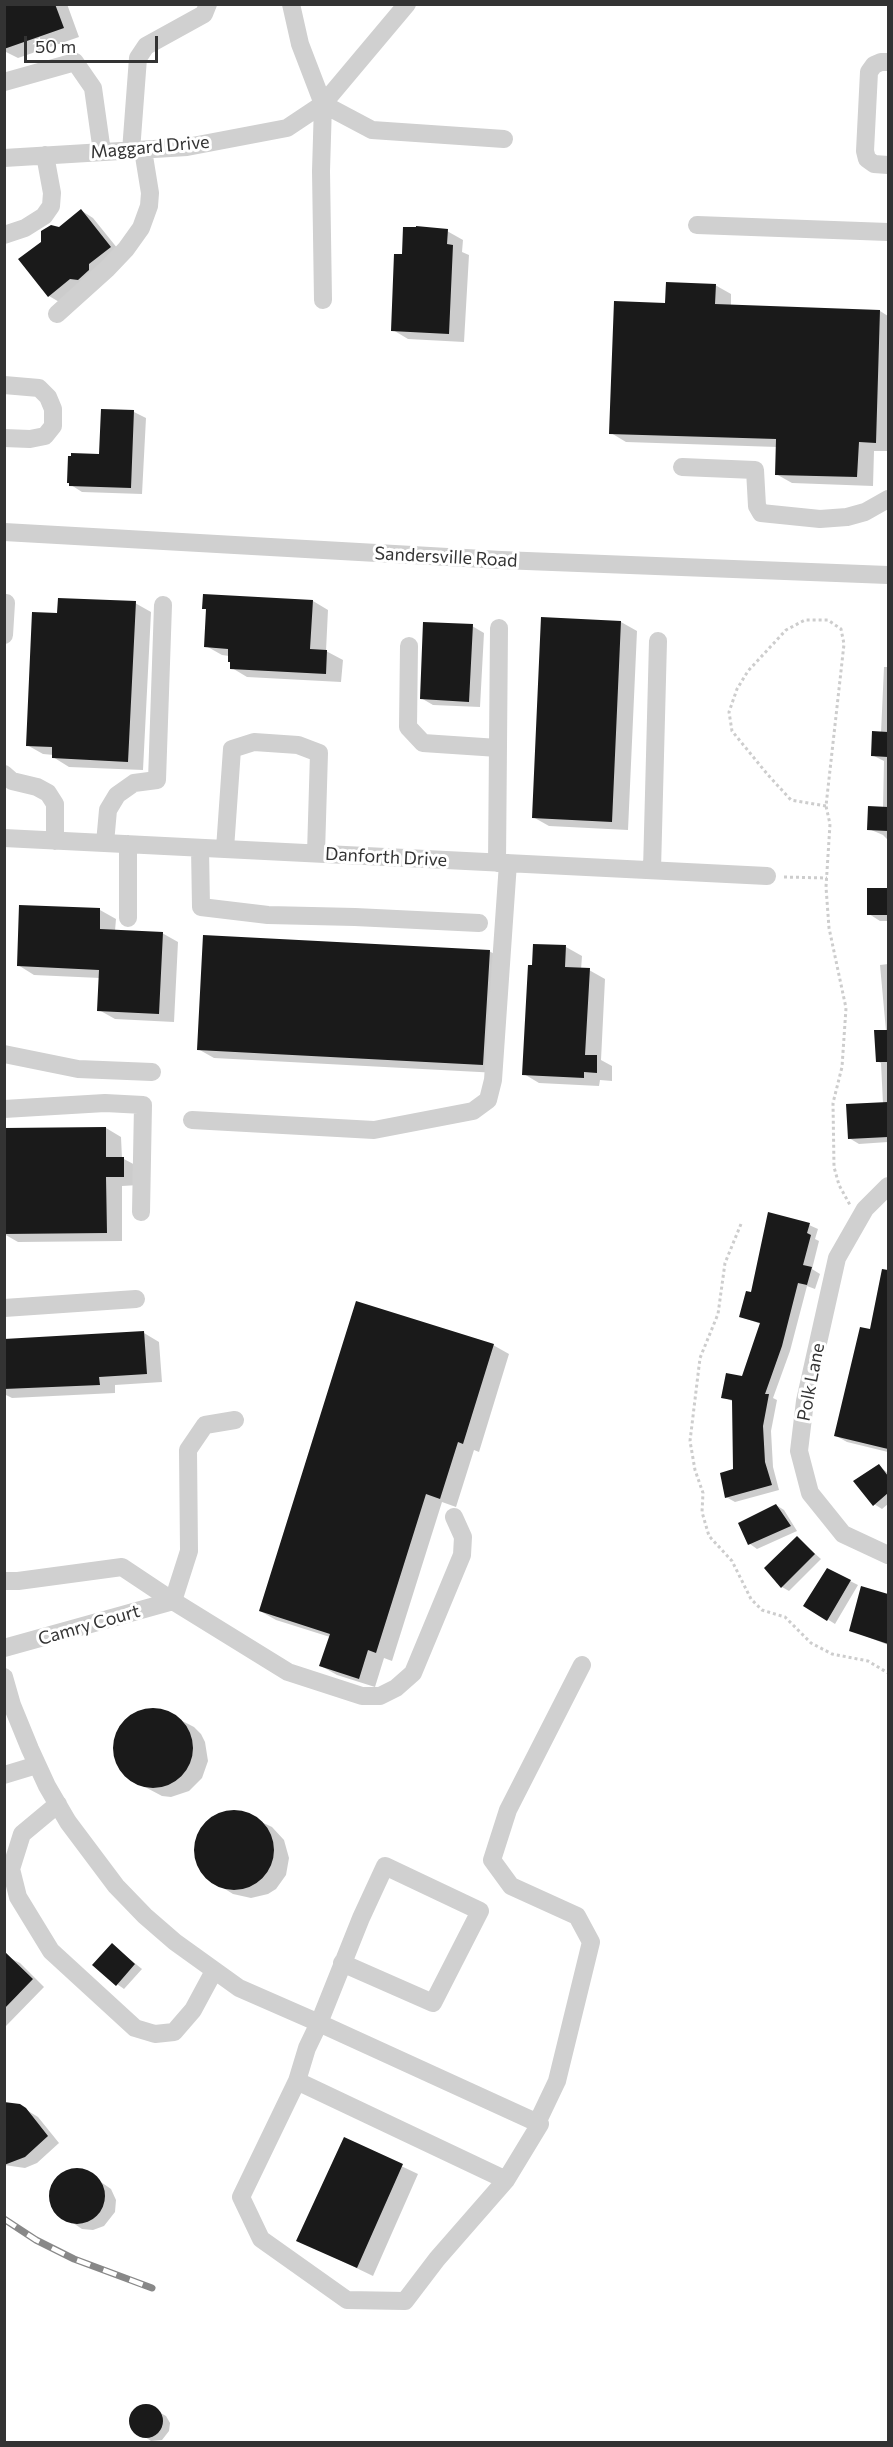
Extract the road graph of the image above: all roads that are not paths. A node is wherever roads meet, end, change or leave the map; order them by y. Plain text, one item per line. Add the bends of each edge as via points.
1 (208, 4) edge
2 (291, 4) edge
3 (407, 4) edge
4 (888, 62) edge
5 (4, 82) edge
6 (323, 104) junction
7 (504, 139) dead end
8 (137, 150) junction
9 (102, 152) junction
10 (45, 155) junction
11 (4, 158) edge
12 (888, 165) edge
13 (697, 225) dead end
14 (888, 232) edge
15 (4, 235) edge
16 (323, 300) dead end
17 (57, 314) dead end
18 (4, 385) edge
19 (4, 438) edge
20 (682, 467) dead end
21 (888, 499) edge
22 (4, 532) edge
23 (888, 575) edge
24 (6, 603) edge
25 (163, 605) dead end
26 (499, 628) dead end
27 (4, 635) edge
28 (658, 641) dead end
29 (409, 646) dead end
30 (498, 748) junction
31 (4, 774) edge
32 (4, 838) edge
33 (56, 841) junction
34 (105, 843) junction
35 (128, 844) junction
36 (200, 848) junction
37 (225, 849) junction
38 (316, 854) junction
39 (502, 863) junction
40 (652, 870) junction
41 (767, 876) road end
42 (128, 918) dead end
43 (479, 924) dead end
44 (4, 1054) edge
45 (152, 1071) dead end
46 (4, 1109) edge
47 (192, 1120) dead end
48 (888, 1186) edge
49 (141, 1212) dead end
50 (136, 1299) dead end
51 (4, 1308) edge
52 (235, 1420) dead end
53 (454, 1517) dead end
54 (888, 1556) edge
55 (4, 1581) edge
56 (173, 1601) junction
57 (4, 1648) edge
58 (582, 1665) dead end
59 (5, 1679) edge
60 (37, 1765) junction
61 (4, 1775) edge
62 (58, 1804) junction
63 (4, 1845) edge
64 (11, 1869) junction
65 (342, 1964) junction
66 (214, 1971) junction
67 (318, 2023) junction
68 (297, 2080) junction
69 (537, 2123) junction
70 (506, 2180) junction

1 - 8 street via 204,14 146,46 138,58
2 - 6 street via 300,44
3 - 6 street, Maggard Drive
4 - 12 street via 874,65 869,72 865,151 874,164
5 - 9 street via 75,62 93,88
6 - 7 street via 372,130
6 - 8 street, Maggard Drive via 287,129 187,147
6 - 16 street
8 - 9 street, Maggard Drive
8 - 17 street via 150,200 141,228 107,269
9 - 10 street, Maggard Drive
10 - 11 street, Maggard Drive
10 - 15 street via 51,206 44,216 25,228
13 - 14 street
18 - 19 street via 39,388 53,409 53,426 45,436
20 - 21 street via 755,470 761,513 820,519 847,517
22 - 23 street, Sandersville Road via 513,560
24 - 27 street
25 - 34 street via 157,780 134,783 117,795 108,810
26 - 30 street
28 - 40 street
29 - 30 street via 408,728 423,743
30 - 39 street
31 - 33 street via 12,781 48,793 55,804
32 - 33 street, Danforth Drive
33 - 34 street, Danforth Drive
34 - 35 street, Danforth Drive
35 - 36 street, Danforth Drive
35 - 42 street
36 - 37 street, Danforth Drive
36 - 43 street via 201,907 268,915
37 - 38 street, Danforth Drive
37 - 38 street via 232,749 254,742 297,744 319,753
38 - 39 street, Danforth Drive
39 - 40 street, Danforth Drive
39 - 47 street via 493,1080 488,1100 473,1111 374,1131
40 - 41 street, Danforth Drive
44 - 45 street via 78,1069
46 - 49 street via 94,1103 143,1105
48 - 54 street, Polk Lane via 865,1209 837,1258 806,1401 800,1452 810,1493 843,1534
50 - 51 street
52 - 56 street via 205,1425 188,1450 189,1551
53 - 56 street via 463,1537 462,1555 413,1674 380,1696 362,1696 288,1671
55 - 56 street via 122,1567
56 - 57 street, Camry Court
58 - 69 street via 508,1810 492,1860 511,1886 577,1916 591,1942 557,2081
59 - 60 street
60 - 61 street
60 - 62 street
62 - 64 street via 22,1834
62 - 66 street via 116,1886 145,1916
63 - 64 street
64 - 66 street via 18,1897 51,1951 135,2028 155,2034 174,2032 193,2010
65 - 65 street via 385,1866 480,1911 433,2003
65 - 67 street
66 - 67 street via 239,1988
67 - 68 street
67 - 69 street
68 - 70 street
68 - 70 street via 241,2198 261,2239 347,2300 405,2301
69 - 70 street via 540,2124

